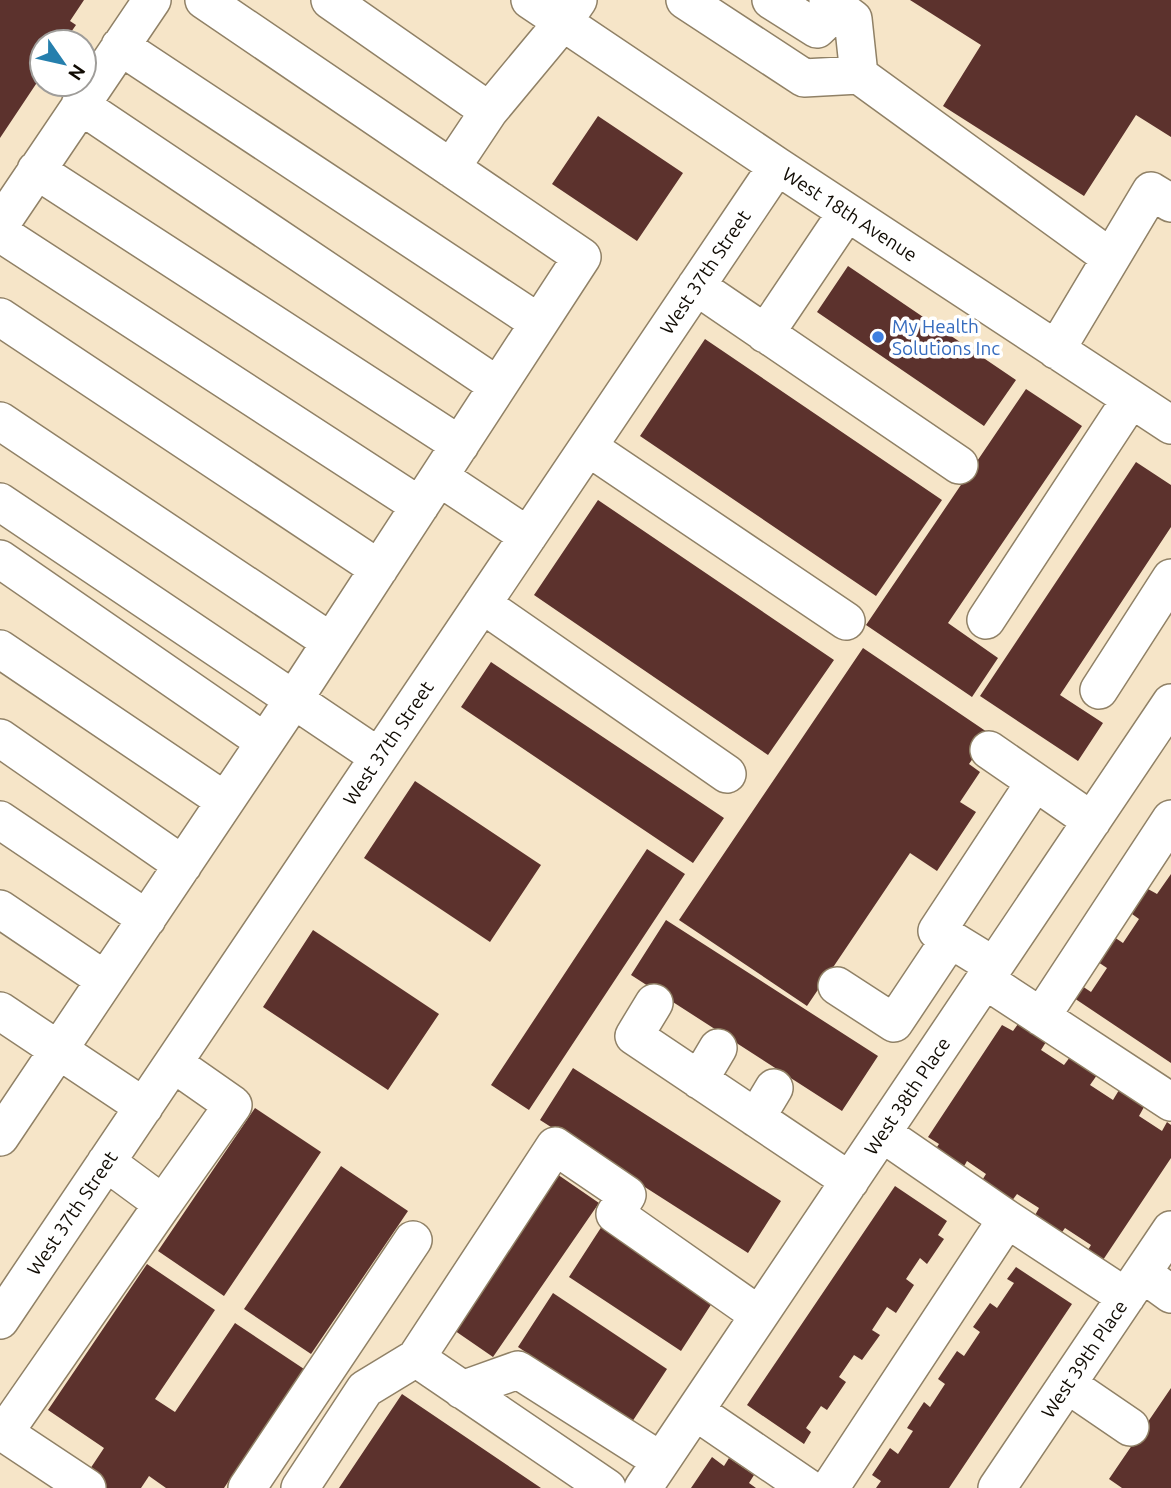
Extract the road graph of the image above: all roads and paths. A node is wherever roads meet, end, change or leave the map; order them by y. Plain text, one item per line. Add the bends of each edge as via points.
1 (152, 0) edge
2 (204, 0) edge
3 (330, 0) edge
4 (530, 0) edge
5 (685, 0) edge
6 (771, 0) edge
7 (834, 4) edge
8 (571, 11) edge
9 (120, 46) junction
10 (859, 75) junction
11 (80, 105) junction
12 (489, 111) junction
13 (777, 166) junction
14 (451, 168) junction
15 (36, 170) junction
16 (1171, 203) edge
17 (847, 212) junction
18 (0, 225) edge
19 (0, 233) edge
20 (1111, 258) junction
21 (696, 286) junction
22 (0, 317) edge
23 (539, 323) junction
24 (765, 334) junction
25 (1056, 350) junction
26 (498, 386) junction
27 (1131, 399) junction
28 (0, 421) edge
29 (1171, 425) edge
30 (460, 445) junction
31 (588, 447) junction
32 (959, 465) dead end
33 (429, 492) junction
34 (0, 502) edge
35 (528, 536) junction
36 (0, 559) edge
37 (379, 569) junction
38 (1171, 578) edge
39 (482, 604) junction
40 (986, 620) dead end
41 (846, 621) dead end
42 (331, 642) junction
43 (0, 649) edge
44 (1098, 690) dead end
45 (294, 699) junction
46 (1165, 724) edge
47 (0, 738) edge
48 (265, 742) junction
49 (989, 750) dead end
50 (379, 757) junction
51 (727, 774) dead end
52 (1035, 782) junction
53 (225, 801) junction
54 (1171, 819) edge
55 (0, 820) edge
56 (1092, 821) junction
57 (183, 864) junction
58 (0, 909) edge
59 (147, 919) junction
60 (950, 939) junction
61 (989, 973) junction
62 (105, 980) junction
63 (837, 986) dead end
64 (907, 1002) junction
65 (654, 1003) dead end
66 (0, 1011) edge
67 (1041, 1017) junction
68 (952, 1029) junction
69 (718, 1048) dead end
70 (58, 1050) junction
71 (173, 1063) junction
72 (699, 1080) junction
73 (10, 1100) edge
74 (1171, 1102) edge
75 (144, 1107) junction
76 (882, 1133) junction
77 (0, 1137) edge
78 (106, 1163) junction
79 (850, 1181) junction
80 (163, 1204) junction
81 (1007, 1219) junction
82 (1171, 1230) edge
83 (414, 1240) dead end
84 (1134, 1285) junction
85 (1171, 1294) edge
86 (759, 1315) junction
87 (0, 1320) edge
88 (416, 1358) junction
89 (1067, 1384) junction
90 (462, 1390) junction
91 (695, 1411) junction
92 (1130, 1427) dead end
93 (652, 1474) edge
94 (87, 1488) edge
95 (247, 1488) edge
96 (300, 1488) edge
97 (607, 1488) edge
98 (808, 1488) edge
99 (830, 1488) edge
100 (997, 1488) edge

1 - 9 street
2 - 14 street
3 - 12 street
4 - 8 street, West 18th Avenue
5 - 10 street via 804,78
6 - 7 street via 817,29
7 - 10 street via 853,19
8 - 12 street
8 - 13 street, West 18th Avenue
9 - 11 street
9 - 23 street
10 - 20 street
11 - 15 street
11 - 26 street
12 - 14 street
13 - 17 street, West 18th Avenue
13 - 21 street, West 37th Street
14 - 23 street via 582,257
15 - 18 street
15 - 30 street
16 - 20 street via 1151,191
17 - 24 street
17 - 25 street, West 18th Avenue
19 - 33 street
20 - 25 street
21 - 24 street
21 - 31 street, West 37th Street
22 - 37 street
23 - 26 street
24 - 32 street
25 - 27 street, West 18th Avenue
26 - 30 street
27 - 29 street, West 18th Avenue
27 - 40 street
28 - 42 street
30 - 33 street
31 - 35 street, West 37th Street
31 - 41 street
33 - 35 street
33 - 37 street
34 - 45 street
35 - 39 street, West 37th Street
36 - 48 street
37 - 42 street
38 - 44 street
39 - 50 street, West 37th Street
39 - 51 street
42 - 45 street
43 - 53 street
45 - 48 street
45 - 50 street
46 - 56 street, West 38th Place
47 - 57 street
48 - 53 street
49 - 52 street
50 - 71 street, West 37th Street
52 - 56 street
52 - 60 street via 937,931
53 - 57 street
54 - 67 street
55 - 59 street
56 - 61 street, West 38th Place
57 - 59 street
58 - 62 street
59 - 62 street
60 - 61 street
60 - 64 street
61 - 67 street
61 - 68 street, West 38th Place
62 - 70 street
63 - 64 street via 894,1023
64 - 68 street
65 - 72 street via 634,1036
66 - 70 street
67 - 74 street
68 - 76 street, West 38th Place
69 - 72 street
70 - 73 street
70 - 75 street
71 - 75 street, West 37th Street
71 - 80 street via 233,1105
72 - 79 street via 765,1103
73 - 77 street
75 - 78 street, West 37th Street
76 - 79 street, West 38th Place
76 - 81 street
78 - 80 street
78 - 87 street, West 37th Street
79 - 86 street, West 38th Place
80 - 94 street via 4,1433
81 - 84 street
81 - 99 street
82 - 84 street, West 39th Place
83 - 95 street
84 - 85 street
84 - 89 street, West 39th Place
86 - 88 street via 615,1214 627,1195 555,1146
86 - 91 street, West 38th Place
88 - 90 street
88 - 96 street via 365,1389
89 - 92 street
89 - 100 street, West 39th Place
90 - 93 street via 518,1370
90 - 97 street
91 - 93 street, West 38th Place
91 - 98 street

